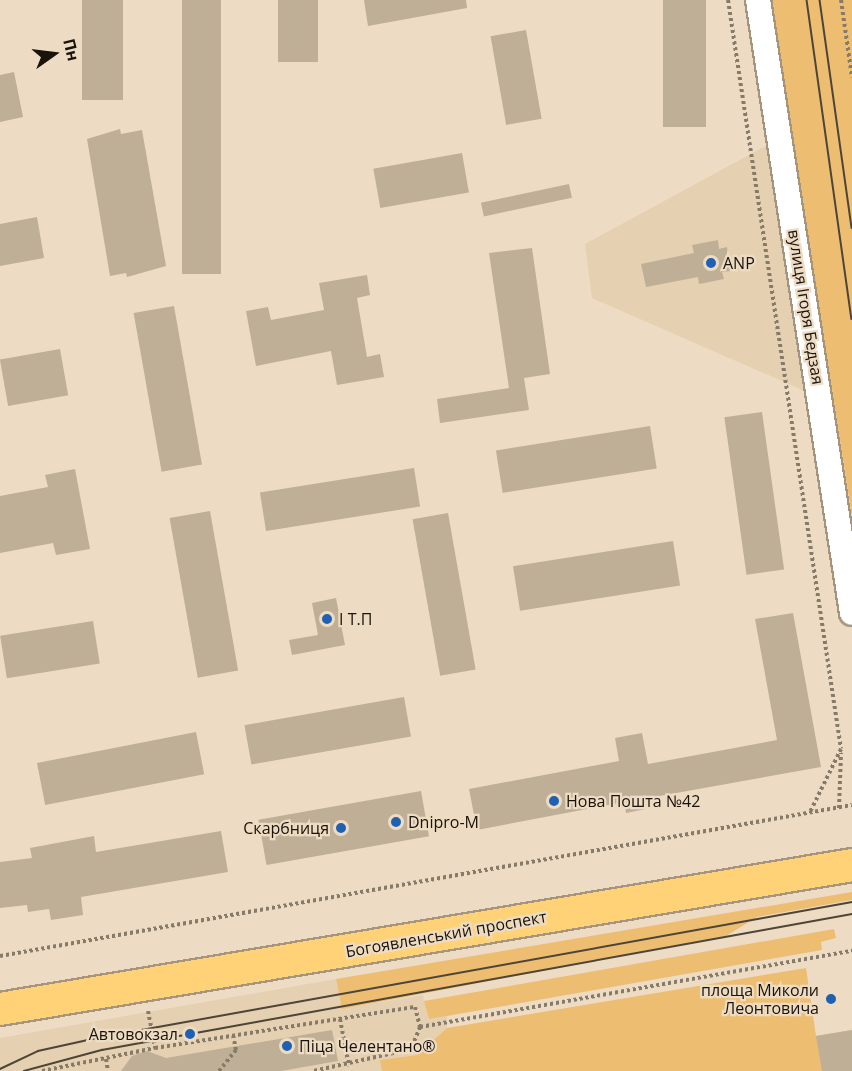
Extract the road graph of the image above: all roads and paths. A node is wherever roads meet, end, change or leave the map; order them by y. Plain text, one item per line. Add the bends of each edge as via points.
1 (728, 0) edge
2 (758, 0) edge
3 (841, 0) edge
4 (852, 77) edge
5 (852, 614) edge
6 (841, 749) junction
7 (852, 805) edge
8 (839, 808) junction
9 (809, 813) junction
10 (852, 865) edge
11 (852, 951) edge
12 (0, 956) edge
13 (11, 1009) edge
14 (148, 1011) dead end
15 (340, 1019) junction
16 (420, 1027) junction
17 (233, 1035) junction
18 (155, 1048) junction
19 (106, 1059) junction
20 (349, 1066) junction
21 (42, 1071) edge
22 (108, 1071) edge
23 (219, 1071) edge
24 (313, 1071) edge

1 - 6 path
2 - 5 street, вулиця Ігоря Бедзая
3 - 4 path
6 - 8 path
6 - 9 path
7 - 8 path
8 - 9 path
9 - 12 path
10 - 13 main road, Богоявленський проспект
11 - 16 path
14 - 18 path
15 - 16 path via 415,1007
15 - 17 path
15 - 20 path
16 - 20 path via 411,1049
17 - 18 path
17 - 23 path via 236,1050
18 - 19 path
19 - 21 path
19 - 22 path
20 - 24 path

